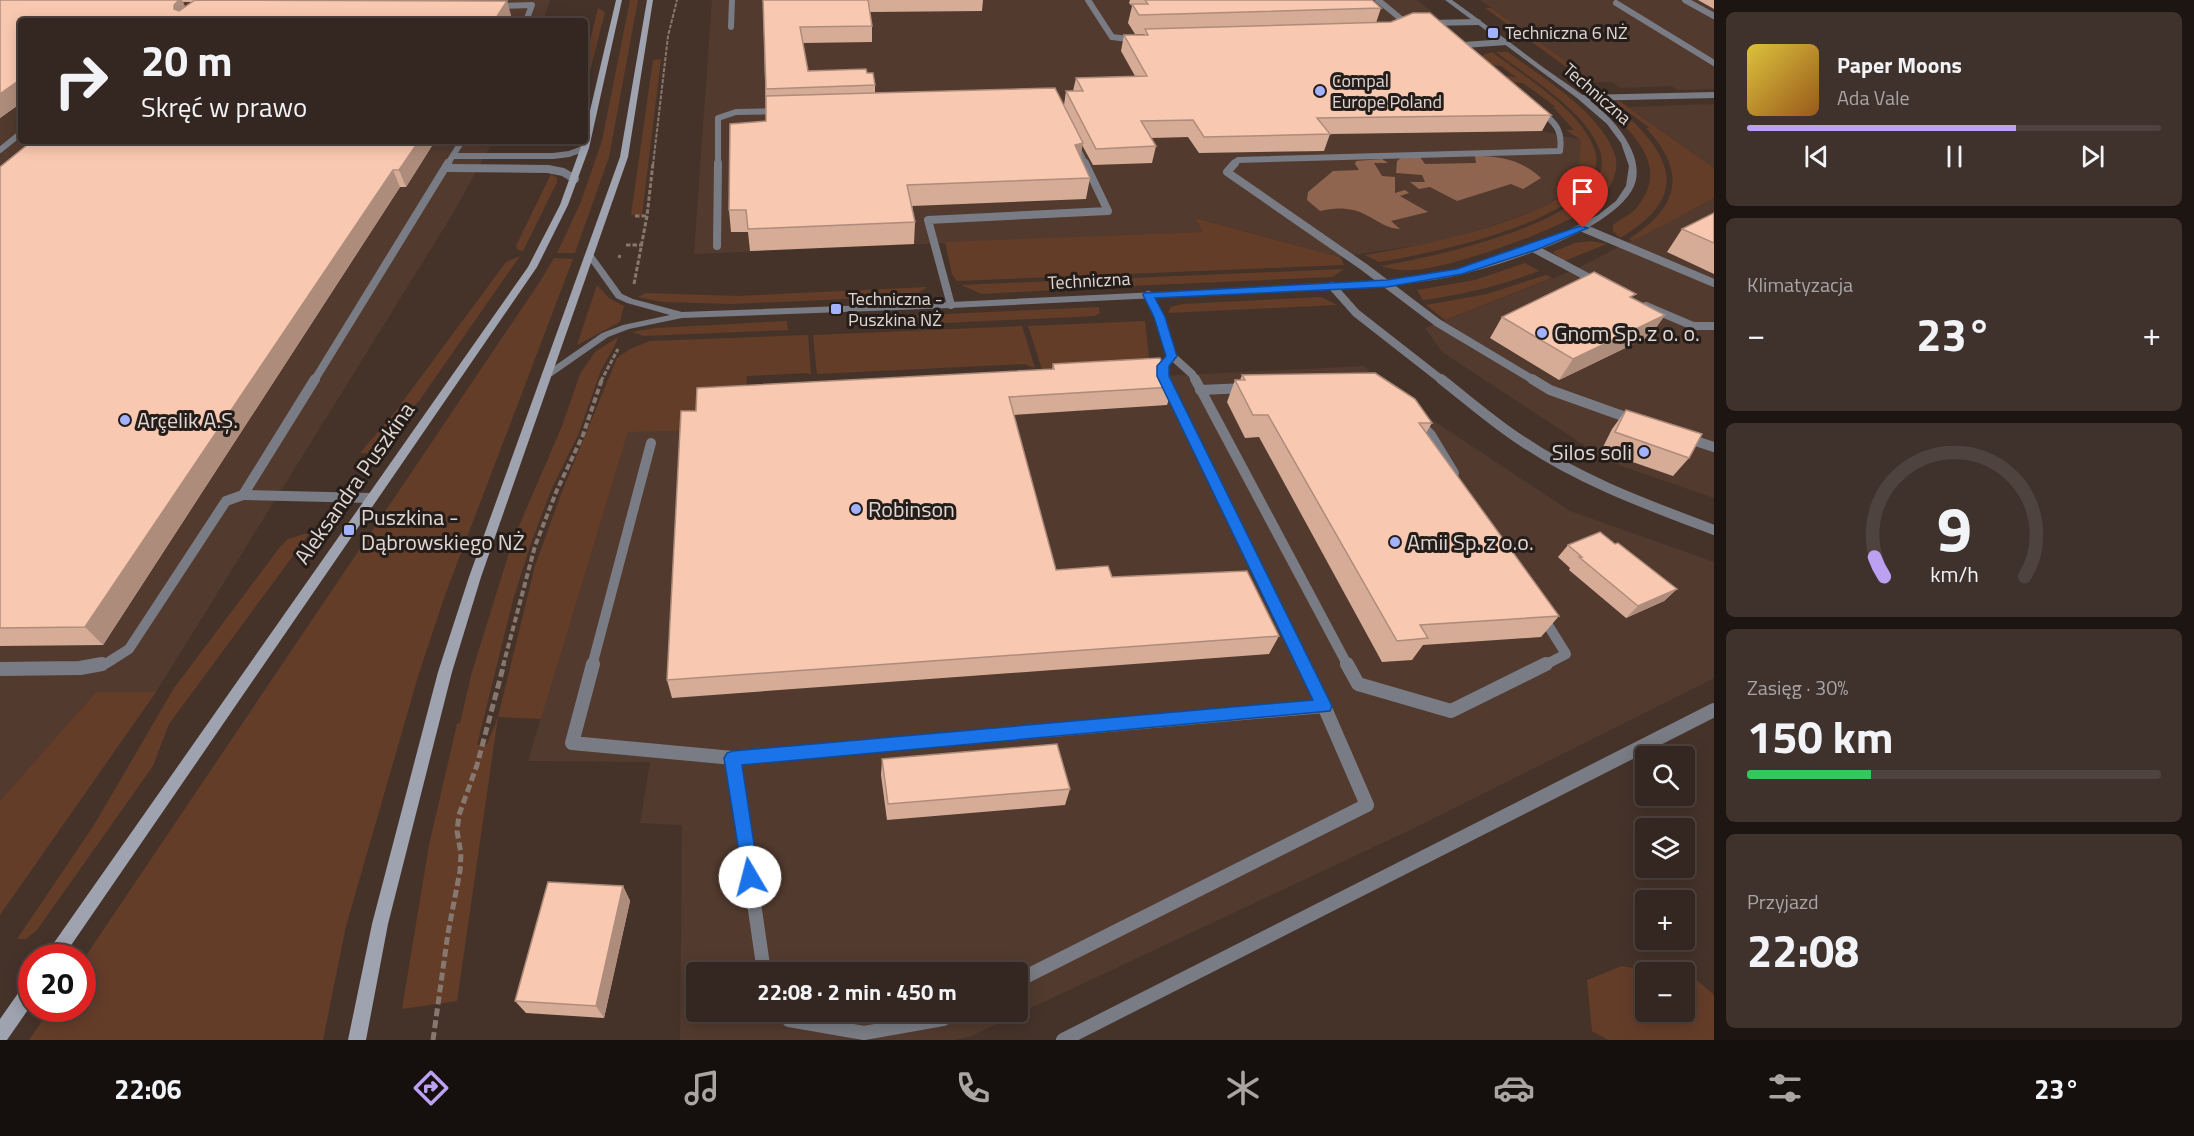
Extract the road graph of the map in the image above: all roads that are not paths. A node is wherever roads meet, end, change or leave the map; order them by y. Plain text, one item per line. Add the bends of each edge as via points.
1 (619, 0) edge
2 (650, 0) edge
3 (732, 0) edge
4 (1088, 0) edge
5 (1378, 0) edge
6 (1448, 0) edge
7 (1685, 0) edge
8 (1616, 3) dead end
9 (484, 6) edge
10 (1714, 16) edge
11 (527, 18) edge
12 (1478, 22) junction
13 (1406, 23) junction
14 (731, 27) dead end
15 (1396, 28) edge
16 (1148, 40) edge
17 (1506, 42) junction
18 (1475, 56) edge
19 (1714, 63) edge
20 (1714, 94) edge
21 (1581, 98) junction
22 (1530, 102) edge
23 (793, 110) edge
24 (1069, 130) edge
25 (588, 135) edge
26 (18, 136) edge
27 (460, 144) edge
28 (586, 144) edge
29 (585, 148) junction
30 (0, 150) edge
31 (454, 156) junction
32 (447, 168) junction
33 (575, 179) junction
34 (1583, 228) junction
35 (717, 246) dead end
36 (1533, 248) junction
37 (590, 256) junction
38 (1714, 283) edge
39 (1387, 284) junction
40 (1605, 285) edge
41 (1332, 286) junction
42 (1148, 295) junction
43 (1637, 301) edge
44 (951, 305) junction
45 (682, 315) junction
46 (1714, 326) edge
47 (1172, 356) junction
48 (548, 374) junction
49 (1257, 388) edge
50 (1200, 390) junction
51 (1407, 415) edge
52 (1648, 425) edge
53 (1681, 436) edge
54 (651, 443) dead end
55 (1714, 447) edge
56 (1461, 485) edge
57 (243, 495) junction
58 (371, 498) junction
59 (1714, 530) edge
60 (1535, 604) edge
61 (0, 669) edge
62 (1324, 706) junction
63 (1714, 710) edge
64 (733, 758) junction
65 (62, 944) edge
66 (763, 962) edge
67 (1028, 975) edge
68 (18, 1008) edge
69 (801, 1022) edge
70 (926, 1022) edge
71 (0, 1034) edge
72 (357, 1040) edge
73 (1062, 1040) edge

1 - 25 main road, Aleksandra Puszkina
2 - 37 main road via 624,157
3 - 14 lane
4 - 16 lane via 1112,37
5 - 13 lane
6 - 12 street, Techniczna
7 - 10 lane
8 - 19 lane
9 - 11 lane via 531,5
12 - 13 lane
12 - 17 street, Techniczna
13 - 15 lane
17 - 18 lane via 1464,45
17 - 21 street, Techniczna
20 - 21 lane
21 - 34 street, Techniczna via 1624,141 1633,159 1629,190 1618,204
22 - 39 lane via 1558,125 1563,136 1560,151 1238,160 1227,172
23 - 35 lane via 736,112 718,118
24 - 44 lane via 1108,211 928,220
26 - 30 lane
27 - 31 lane
28 - 29 main road, Aleksandra Puszkina
29 - 31 lane via 553,156
29 - 33 main road, Aleksandra Puszkina
31 - 32 lane
32 - 33 lane via 548,169
32 - 57 lane
33 - 58 main road, Aleksandra Puszkina via 532,267
34 - 36 street, Techniczna
34 - 38 lane
36 - 39 street, Techniczna via 1459,272
36 - 40 lane
37 - 45 street, Techniczna via 619,296
37 - 48 main road
39 - 41 street, Techniczna
39 - 52 lane via 1438,323 1550,390
41 - 42 street, Techniczna
41 - 59 lane via 1356,313 1521,441 1634,500
42 - 44 street, Techniczna
42 - 47 lane
43 - 46 lane via 1694,326
44 - 45 street, Techniczna
45 - 48 street, Techniczna via 605,335
47 - 50 lane via 1192,374
47 - 62 lane via 1163,366 1163,376
48 - 72 main road via 445,672 380,924
49 - 50 lane
50 - 60 lane via 1358,684 1451,711 1566,654
51 - 56 lane via 1425,427
53 - 55 lane
54 - 64 lane via 572,743
57 - 58 lane
57 - 61 lane via 226,501 129,649 107,663 80,668
58 - 65 main road, Aleksandra Puszkina
62 - 64 lane
62 - 67 lane via 1366,805
63 - 73 lane
64 - 66 lane
68 - 71 main road
69 - 70 lane via 864,1033

